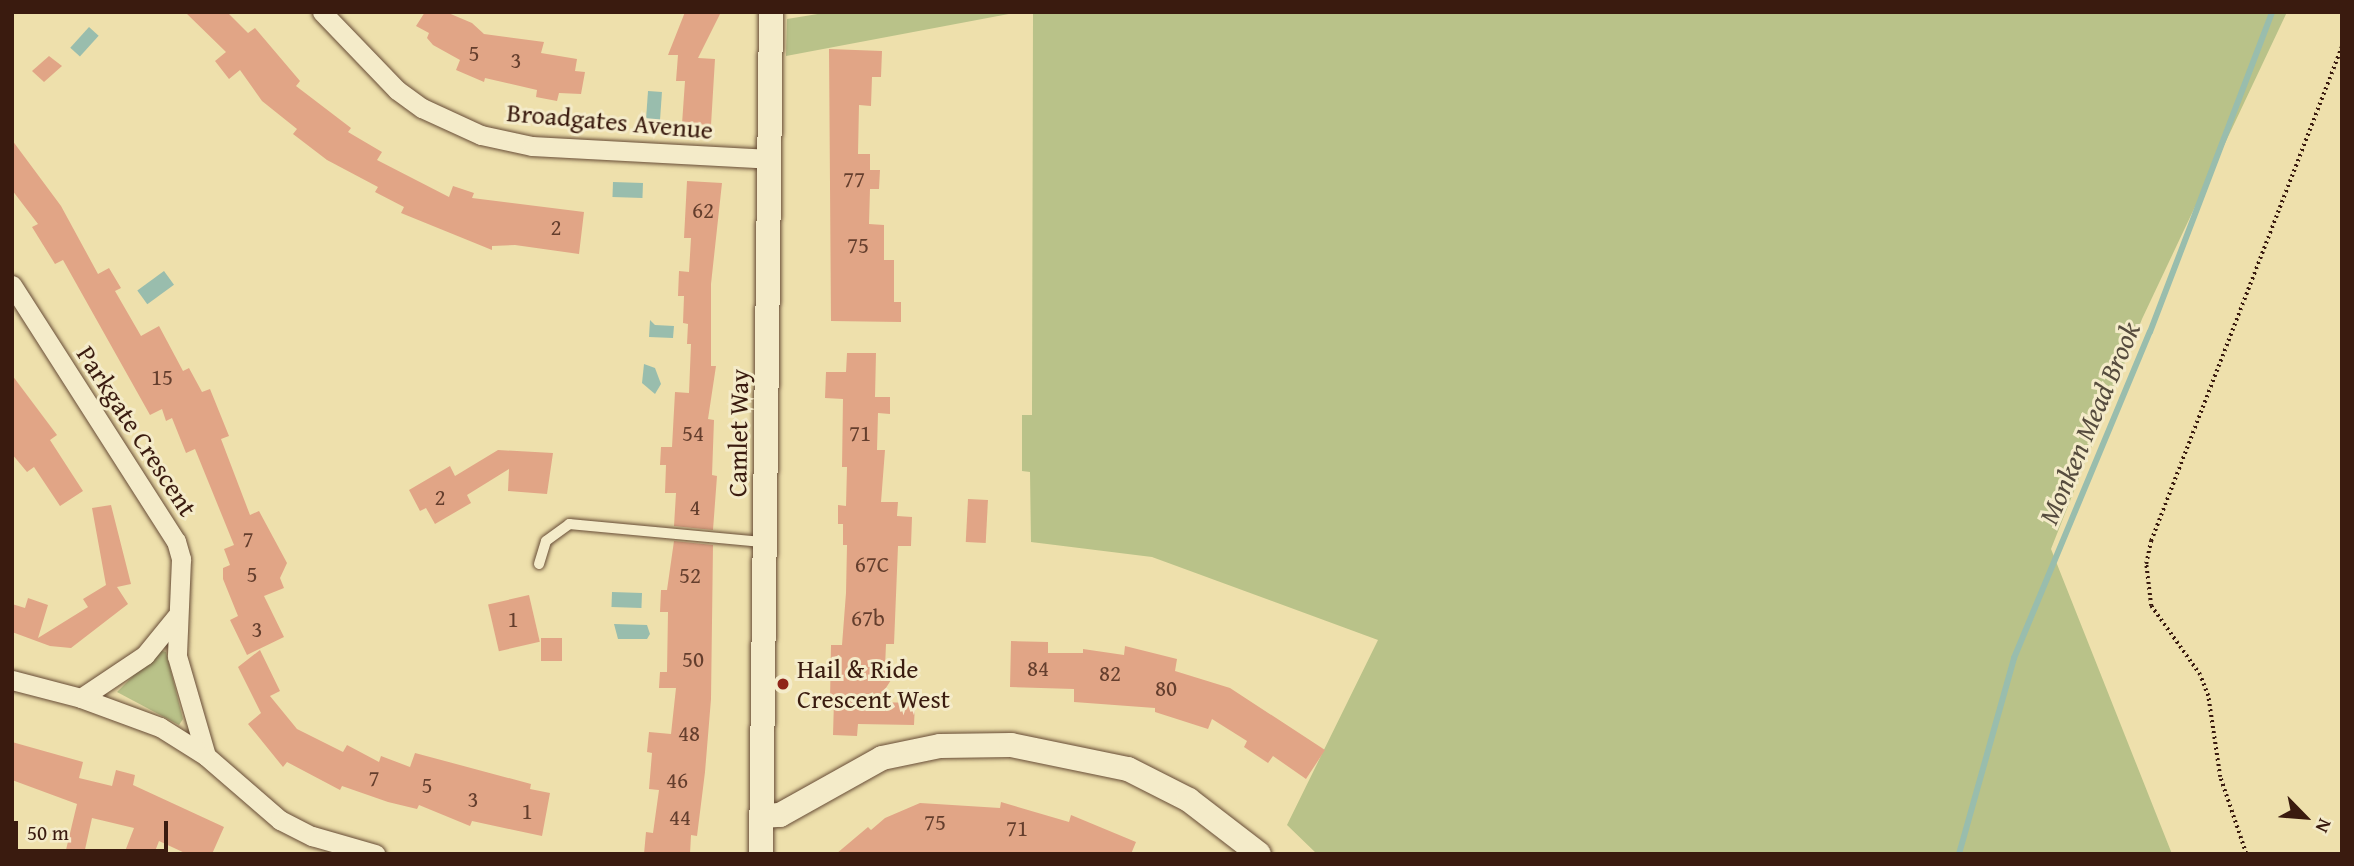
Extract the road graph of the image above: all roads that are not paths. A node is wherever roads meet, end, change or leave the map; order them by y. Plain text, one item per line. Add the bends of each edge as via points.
1 (322, 12) edge
2 (771, 12) edge
3 (770, 159) junction
4 (12, 285) edge
5 (766, 542) junction
6 (539, 564) dead end
7 (176, 617) junction
8 (12, 680) edge
9 (81, 698) junction
10 (206, 756) junction
11 (764, 816) junction
12 (375, 854) edge
13 (761, 854) edge
14 (1259, 854) edge

1 - 3 street, Broadgates Avenue via 397,90 422,108 481,135 532,146
2 - 3 street, Camlet Way
3 - 5 street, Camlet Way
4 - 7 street, Parkgate Crescent via 176,541 181,559
5 - 6 lane via 569,524 546,541
5 - 11 street, Camlet Way
7 - 9 street via 145,654
7 - 10 street, Parkgate Crescent via 184,692
8 - 9 street
9 - 10 street via 160,727
10 - 12 street via 280,820 312,836
11 - 13 street, Camlet Way
11 - 14 street via 780,815 882,758 940,746 992,744 1042,749 1128,769 1189,800

